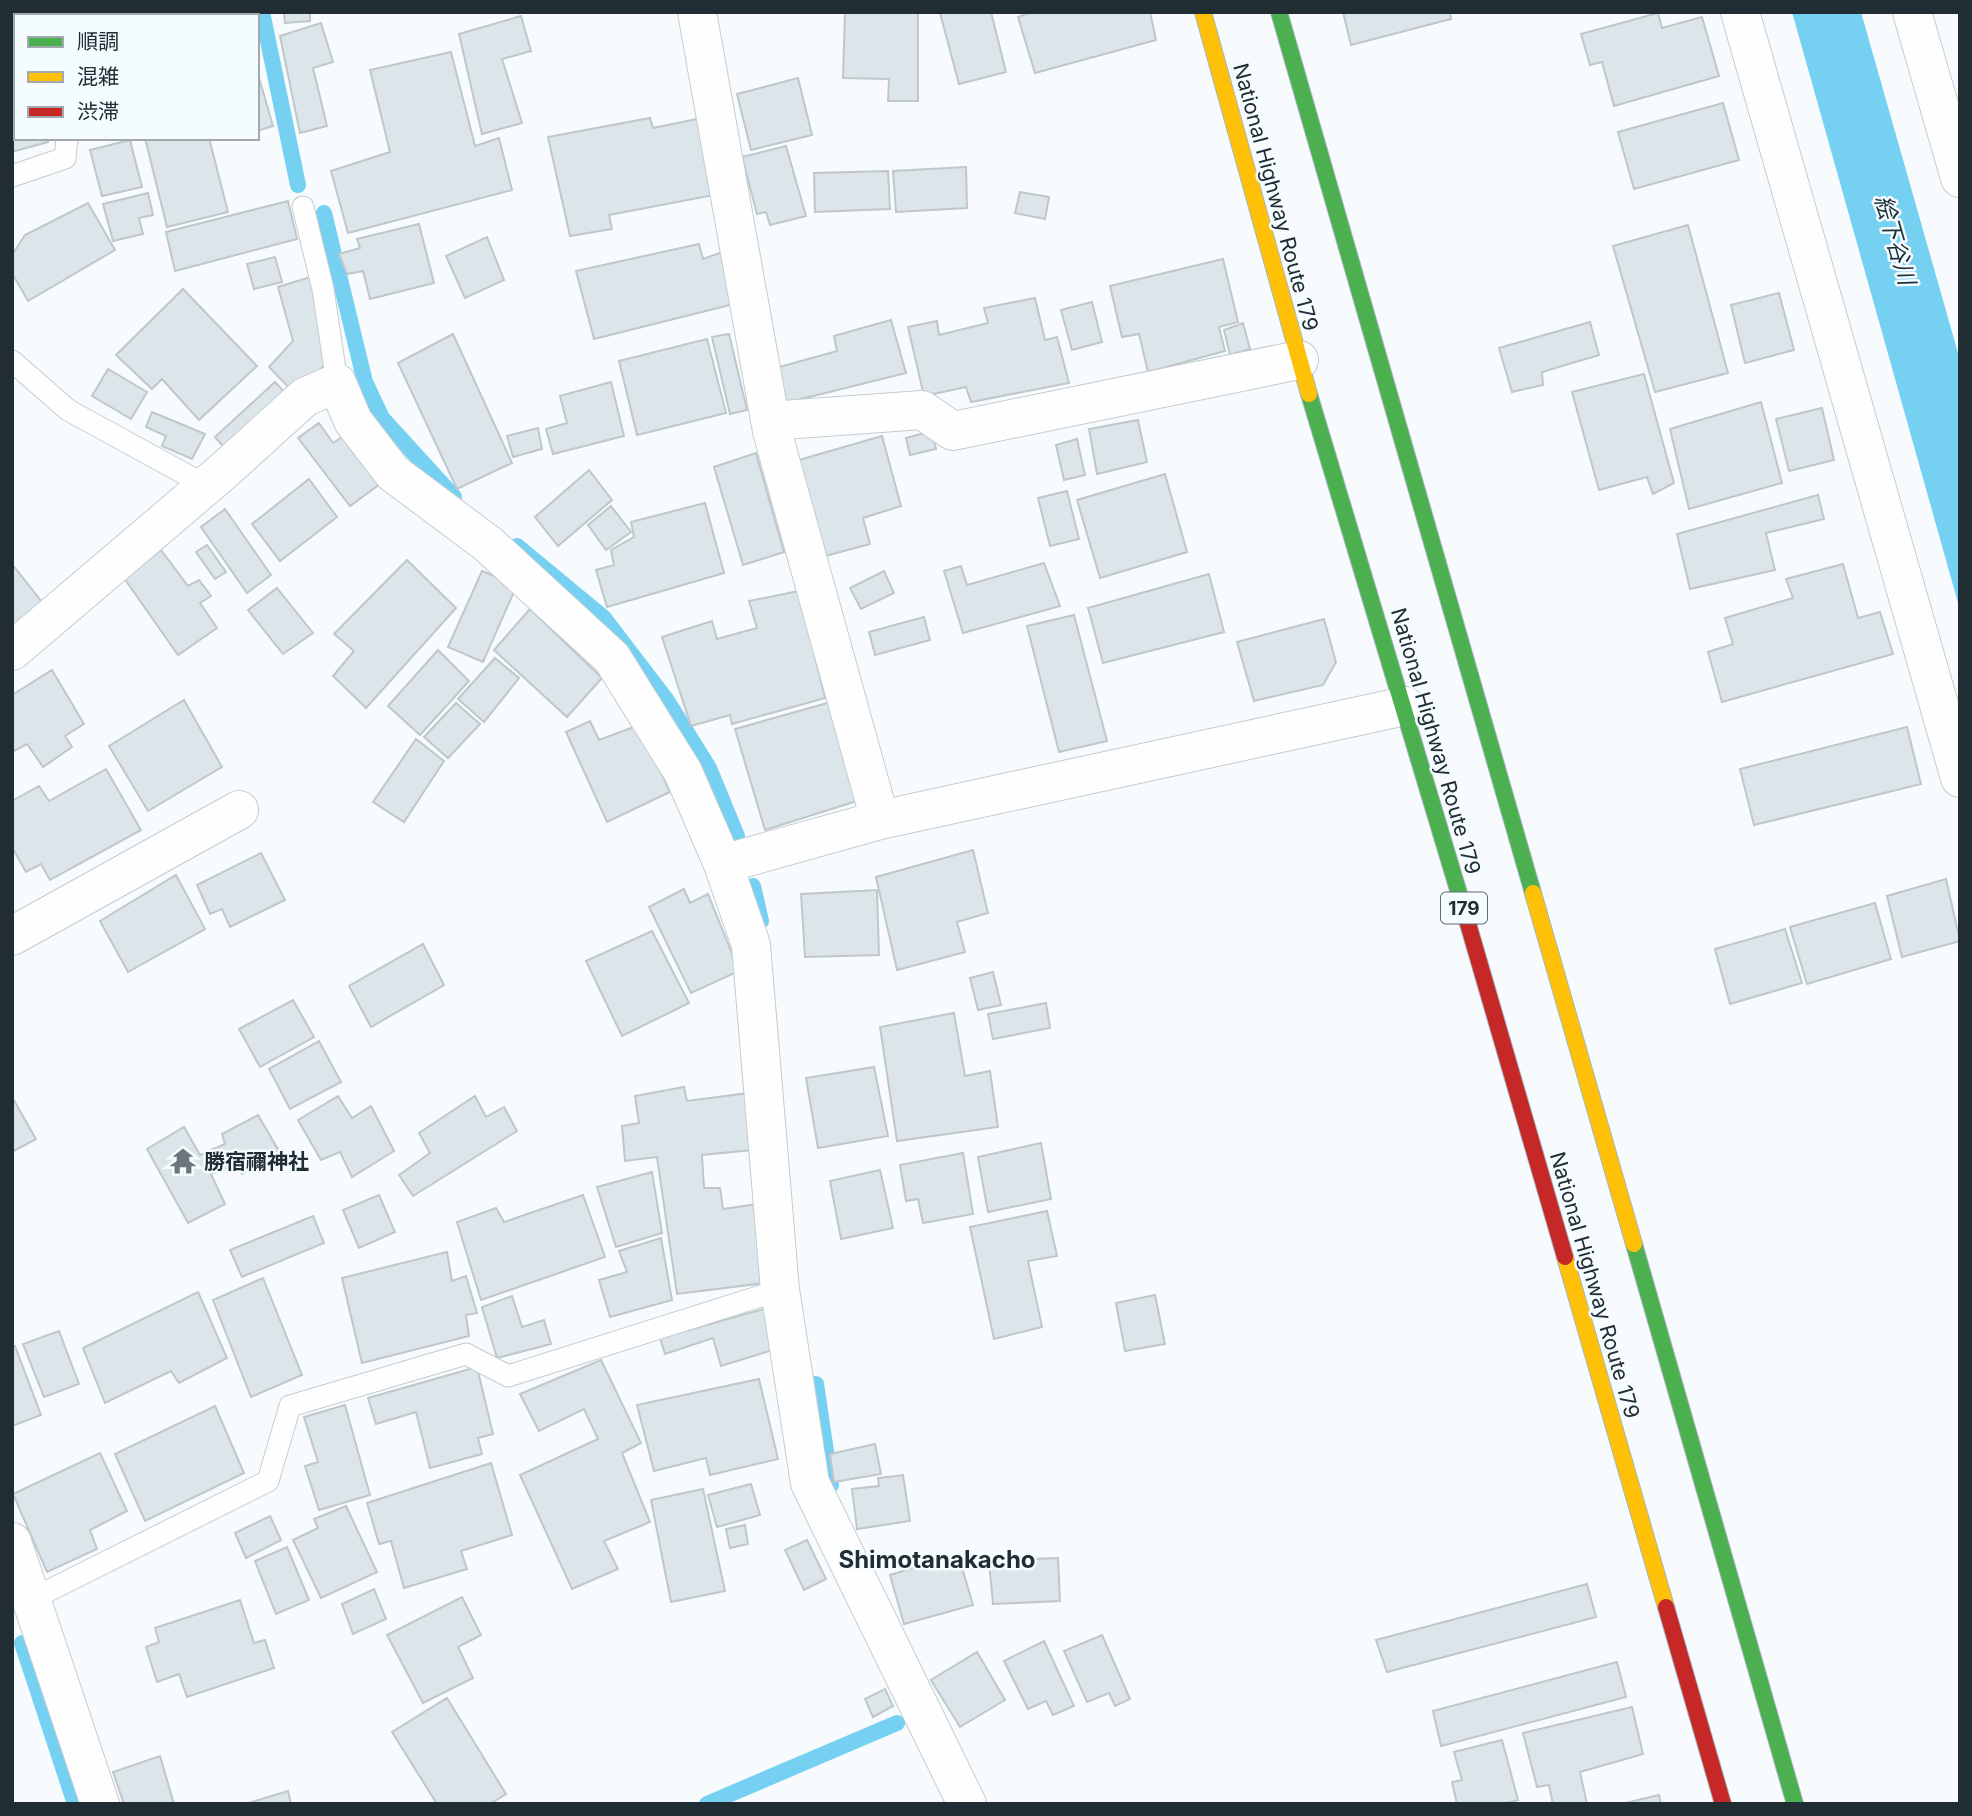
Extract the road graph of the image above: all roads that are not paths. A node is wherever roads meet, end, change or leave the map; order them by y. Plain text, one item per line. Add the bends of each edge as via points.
1 (697, 12) edge
2 (1203, 12) edge
3 (1279, 12) edge
4 (1740, 12) edge
5 (1912, 12) edge
6 (67, 140) edge
7 (12, 176) edge
8 (1960, 178) edge
9 (303, 207) dead end
10 (1299, 360) junction
11 (12, 361) edge
12 (337, 383) junction
13 (770, 421) junction
14 (205, 485) junction
15 (12, 651) edge
16 (1405, 706) junction
17 (1960, 778) edge
18 (239, 810) dead end
19 (880, 820) junction
20 (723, 864) junction
21 (12, 936) edge
22 (780, 1290) junction
23 (12, 1542) edge
24 (32, 1599) junction
25 (100, 1804) edge
26 (967, 1804) edge
27 (1723, 1804) edge
28 (1795, 1804) edge

1 - 13 street
2 - 10 highway, National Highway Route 179 / 179
3 - 28 highway
4 - 17 street
5 - 8 street
6 - 7 lane via 65,158
9 - 12 lane via 323,289
10 - 13 street via 953,431 922,410
10 - 16 highway, National Highway Route 179 / 179
11 - 14 lane via 68,410
12 - 14 street via 305,397
12 - 20 street via 353,421 393,473 488,544 612,658 683,772
13 - 19 street
14 - 15 street
16 - 19 street
16 - 27 highway, National Highway Route 179 / 179
18 - 21 street
19 - 20 street
20 - 22 street via 751,945
22 - 24 lane via 508,1376 466,1354 289,1406 268,1481
22 - 26 street via 810,1483
23 - 24 street
24 - 25 street

